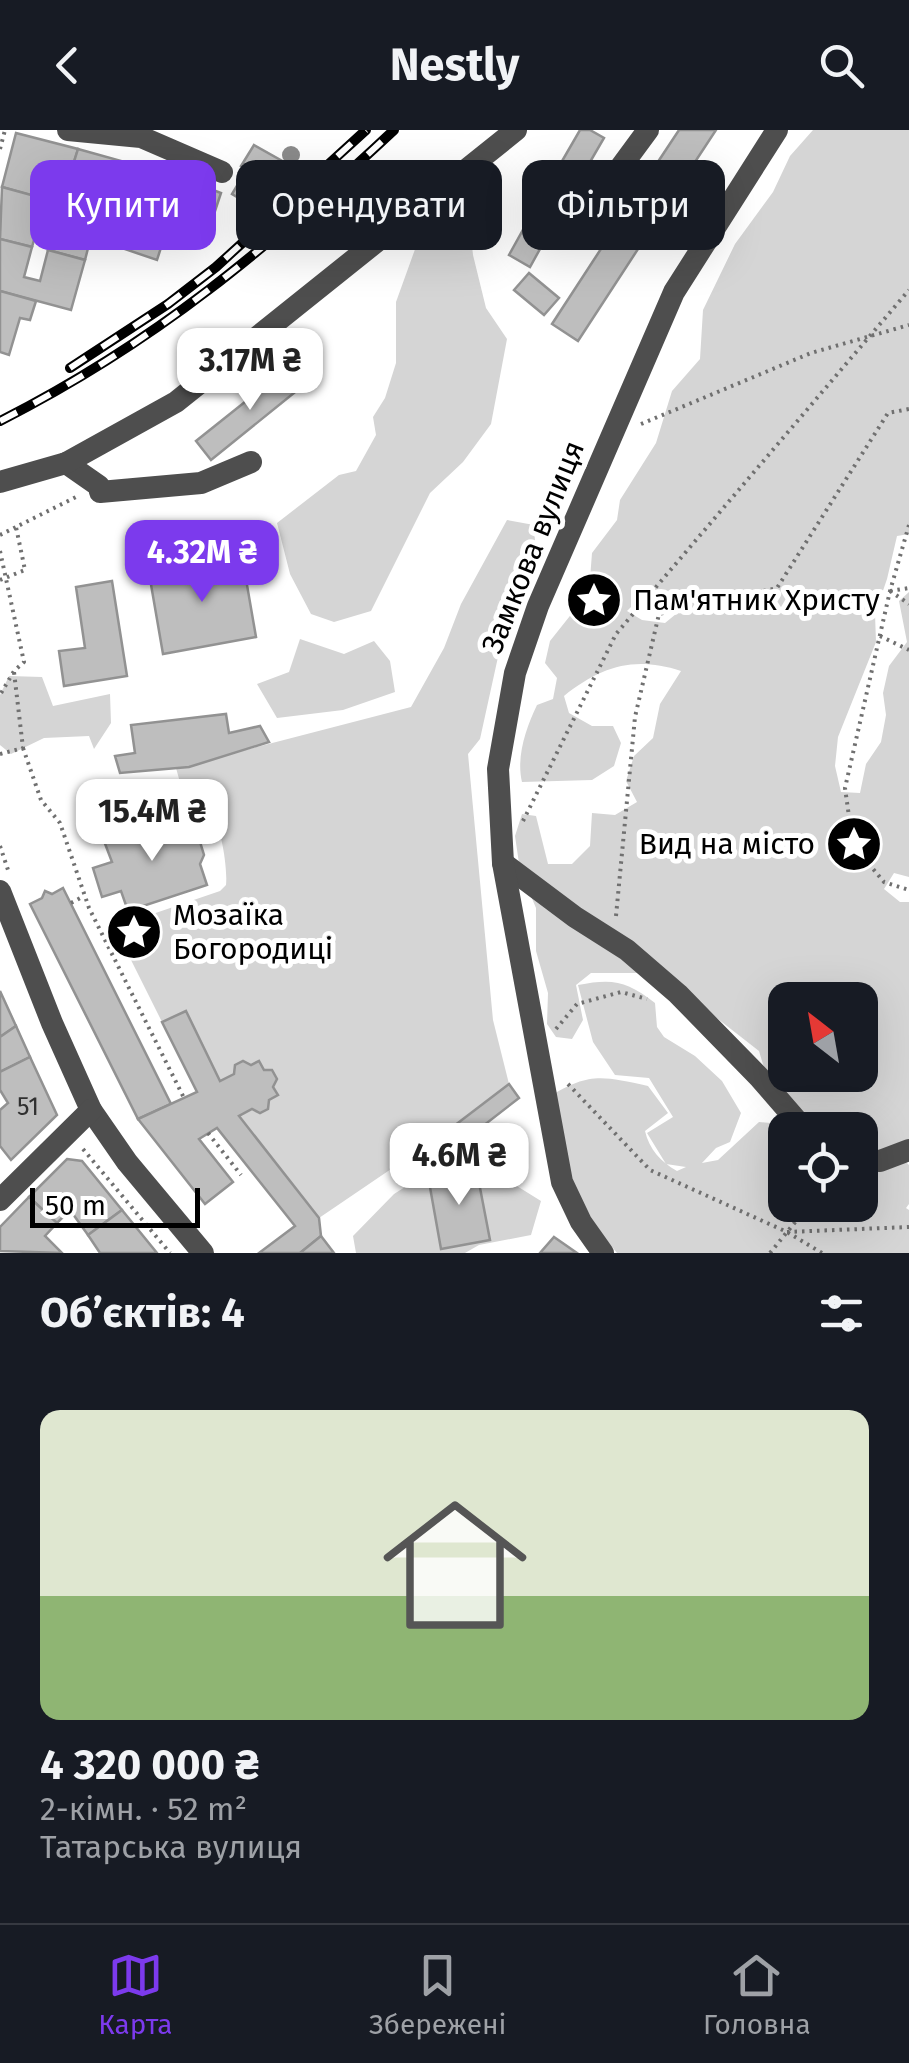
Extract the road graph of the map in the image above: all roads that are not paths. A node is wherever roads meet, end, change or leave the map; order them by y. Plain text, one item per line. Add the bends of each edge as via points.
1 (68, 130) edge
2 (516, 130) edge
3 (648, 130) edge
4 (777, 130) edge
5 (626, 160) edge
6 (222, 172) dead end
7 (251, 462) dead end
8 (66, 463) junction
9 (0, 482) edge
10 (502, 863) junction
11 (0, 891) edge
12 (90, 1110) junction
13 (789, 1112) edge
14 (906, 1154) edge
15 (878, 1161) edge
16 (0, 1200) edge
17 (203, 1253) edge
18 (603, 1253) edge

1 - 6 street via 141,137
2 - 8 street via 176,402
3 - 5 street
4 - 10 street, Замкова вулиця via 674,292 538,606 515,673 498,769
7 - 8 street via 201,484 100,492
8 - 9 street
10 - 13 street via 678,994
10 - 18 street, Замкова вулиця via 562,1182
11 - 12 street
12 - 16 street
12 - 17 street
14 - 15 street

